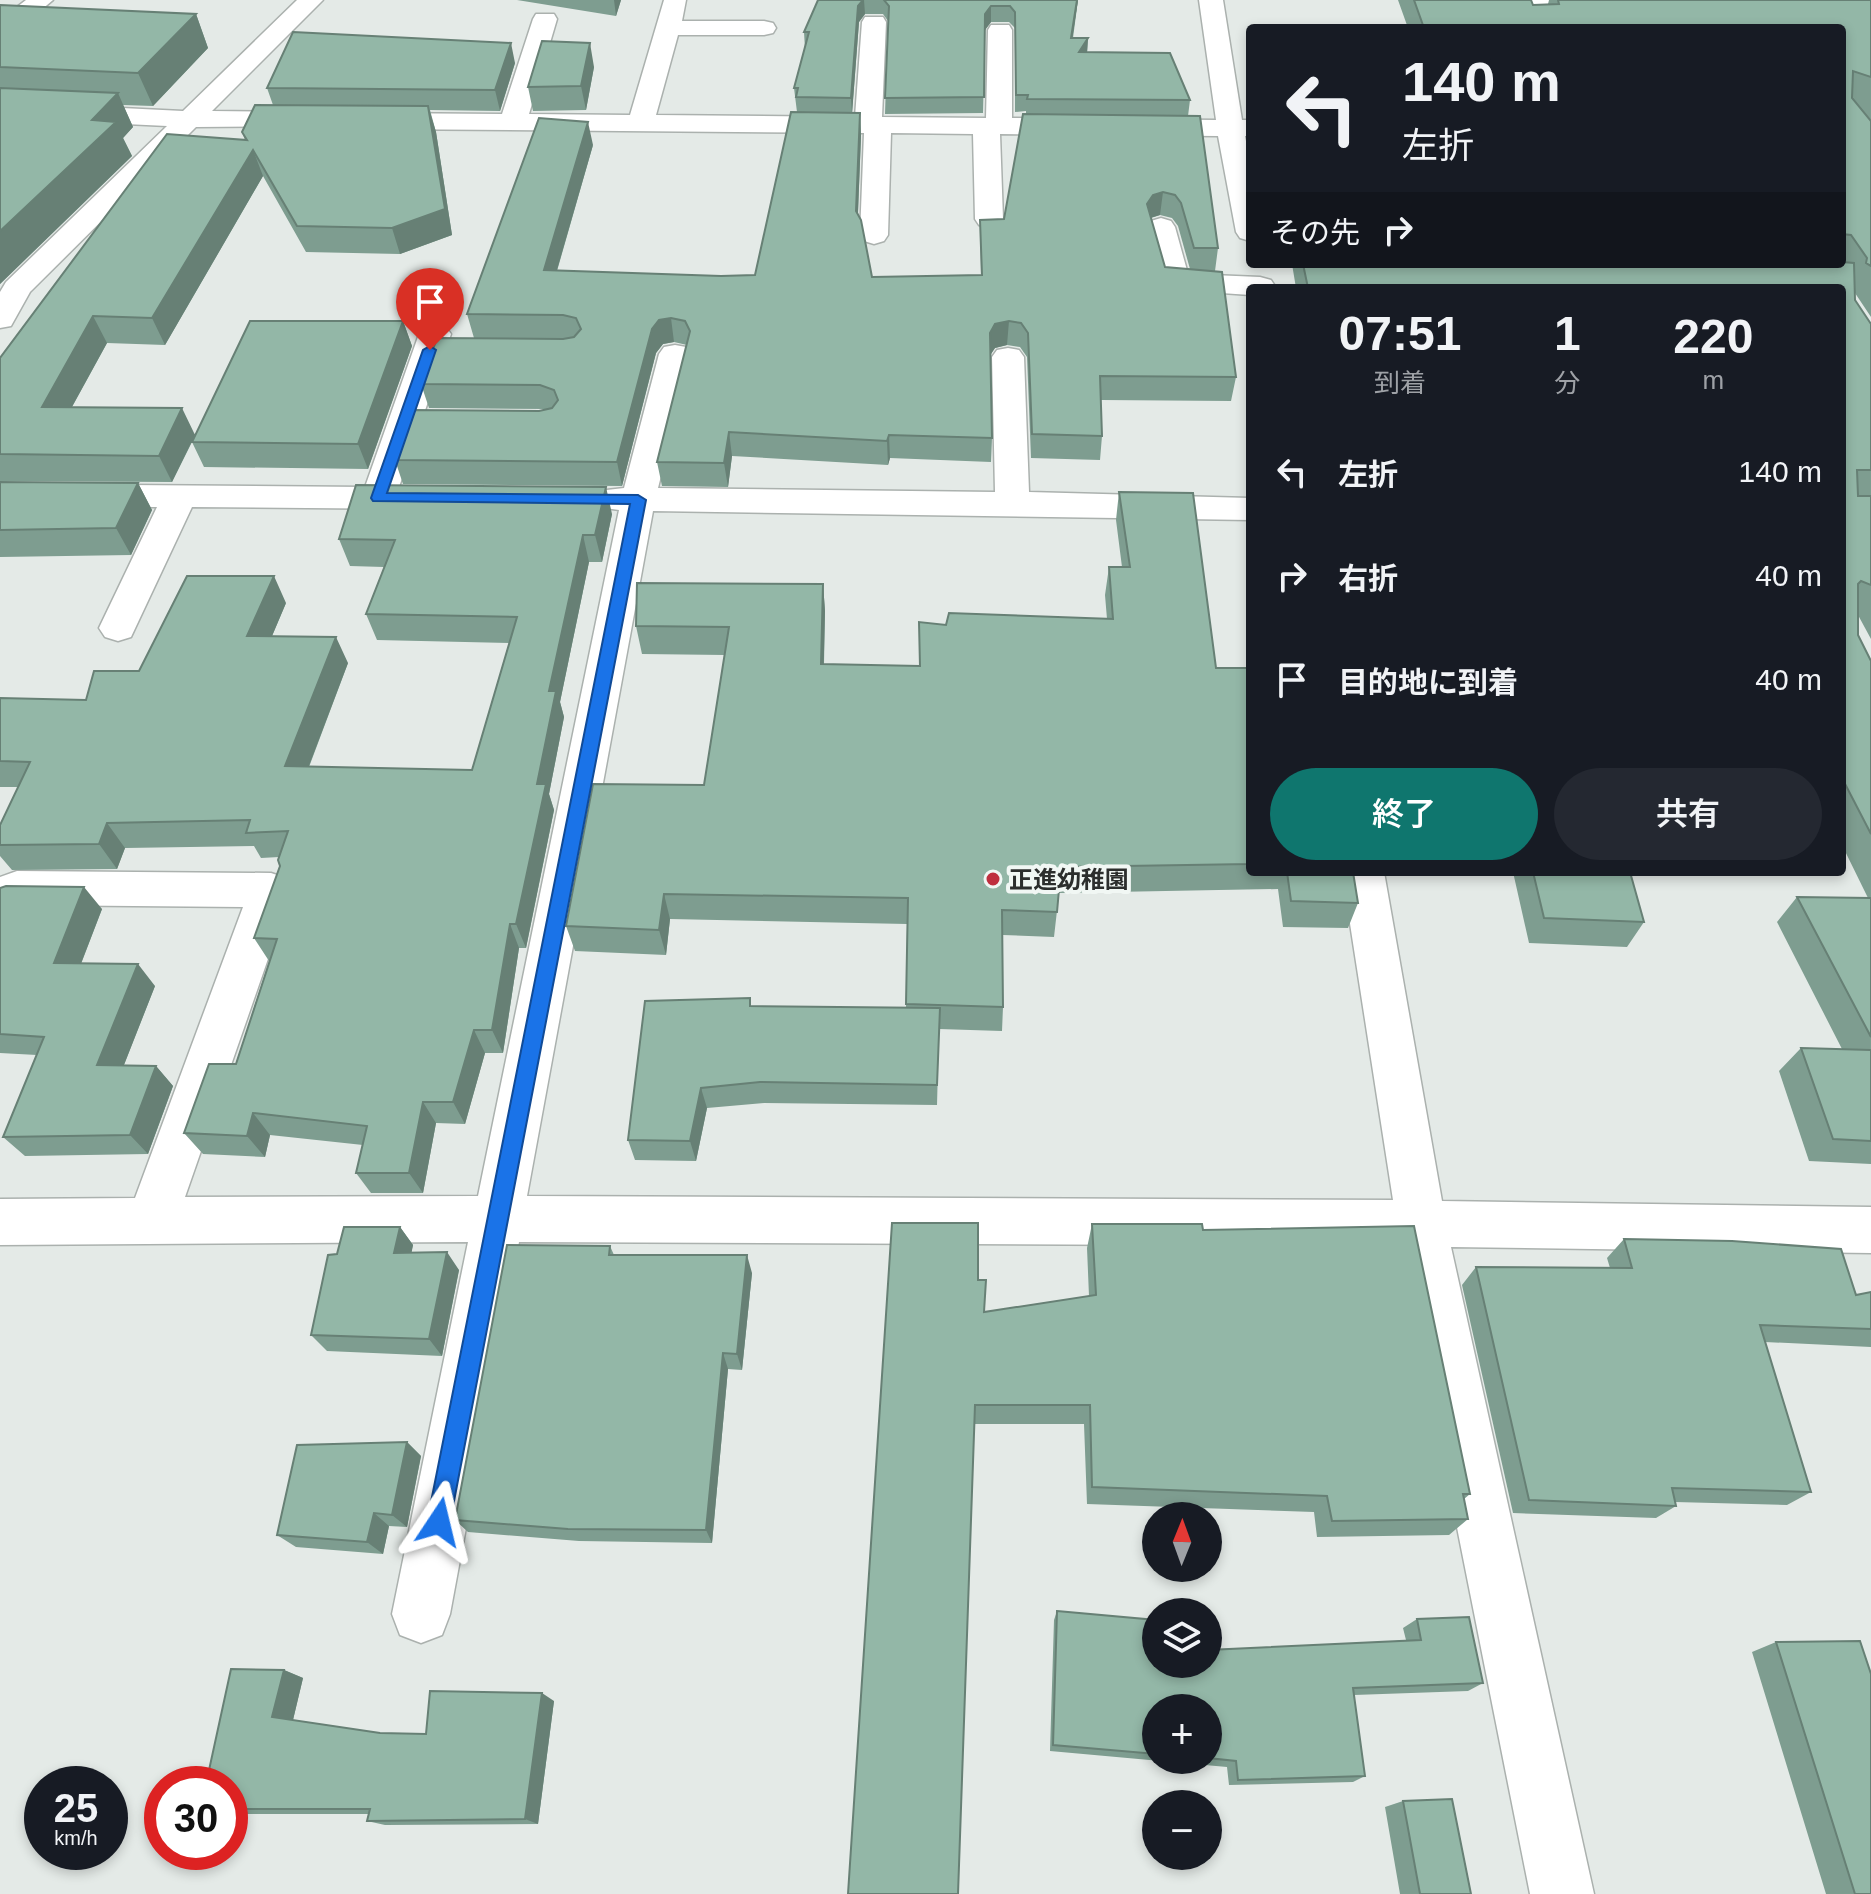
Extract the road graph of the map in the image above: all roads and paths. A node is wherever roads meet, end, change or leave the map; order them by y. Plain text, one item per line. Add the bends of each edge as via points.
1 (41, 0) edge
2 (311, 0) edge
3 (1211, 0) edge
4 (1561, 0) edge
5 (675, 1) edge
6 (545, 19) dead end
7 (874, 22) dead end
8 (1535, 24) edge
9 (668, 28) junction
10 (764, 28) dead end
11 (1000, 30) dead end
12 (0, 32) edge
13 (0, 110) edge
14 (191, 119) junction
15 (513, 122) junction
16 (641, 123) junction
17 (873, 125) junction
18 (992, 126) junction
19 (1240, 128) edge
20 (1246, 190) edge
21 (989, 219) edge
22 (1161, 227) dead end
23 (874, 235) dead end
24 (1259, 279) edge
25 (9, 286) edge
26 (0, 319) edge
27 (442, 345) edge
28 (675, 354) dead end
29 (1008, 357) dead end
30 (0, 495) edge
31 (180, 496) junction
32 (378, 498) junction
33 (439, 498) edge
34 (577, 499) edge
35 (638, 500) junction
36 (1012, 503) junction
37 (1246, 509) edge
38 (118, 628) dead end
39 (1364, 876) edge
40 (0, 898) edge
41 (496, 1217) junction
42 (152, 1220) junction
43 (0, 1222) edge
44 (1421, 1222) junction
45 (1871, 1230) edge
46 (421, 1614) dead end
47 (1562, 1894) edge

1 - 12 street
2 - 14 street
3 - 19 street
4 - 8 street via 1527,5
5 - 9 street
6 - 15 street
7 - 17 street
9 - 10 street
9 - 16 street
11 - 18 street
13 - 14 street
14 - 15 street
14 - 25 street
15 - 16 street
16 - 17 street
17 - 18 street
17 - 23 street
18 - 19 street
18 - 21 street
19 - 20 street
22 - 24 street via 1175,283
25 - 26 street
27 - 32 street via 421,421
28 - 35 street
29 - 36 street
30 - 31 street
31 - 32 street
31 - 38 street
32 - 33 street
34 - 35 street
35 - 36 street
35 - 41 street
36 - 37 street
39 - 44 street
40 - 42 street via 17,888 271,890
41 - 42 street
41 - 44 street
41 - 46 street
42 - 43 street
44 - 45 street
44 - 47 street

